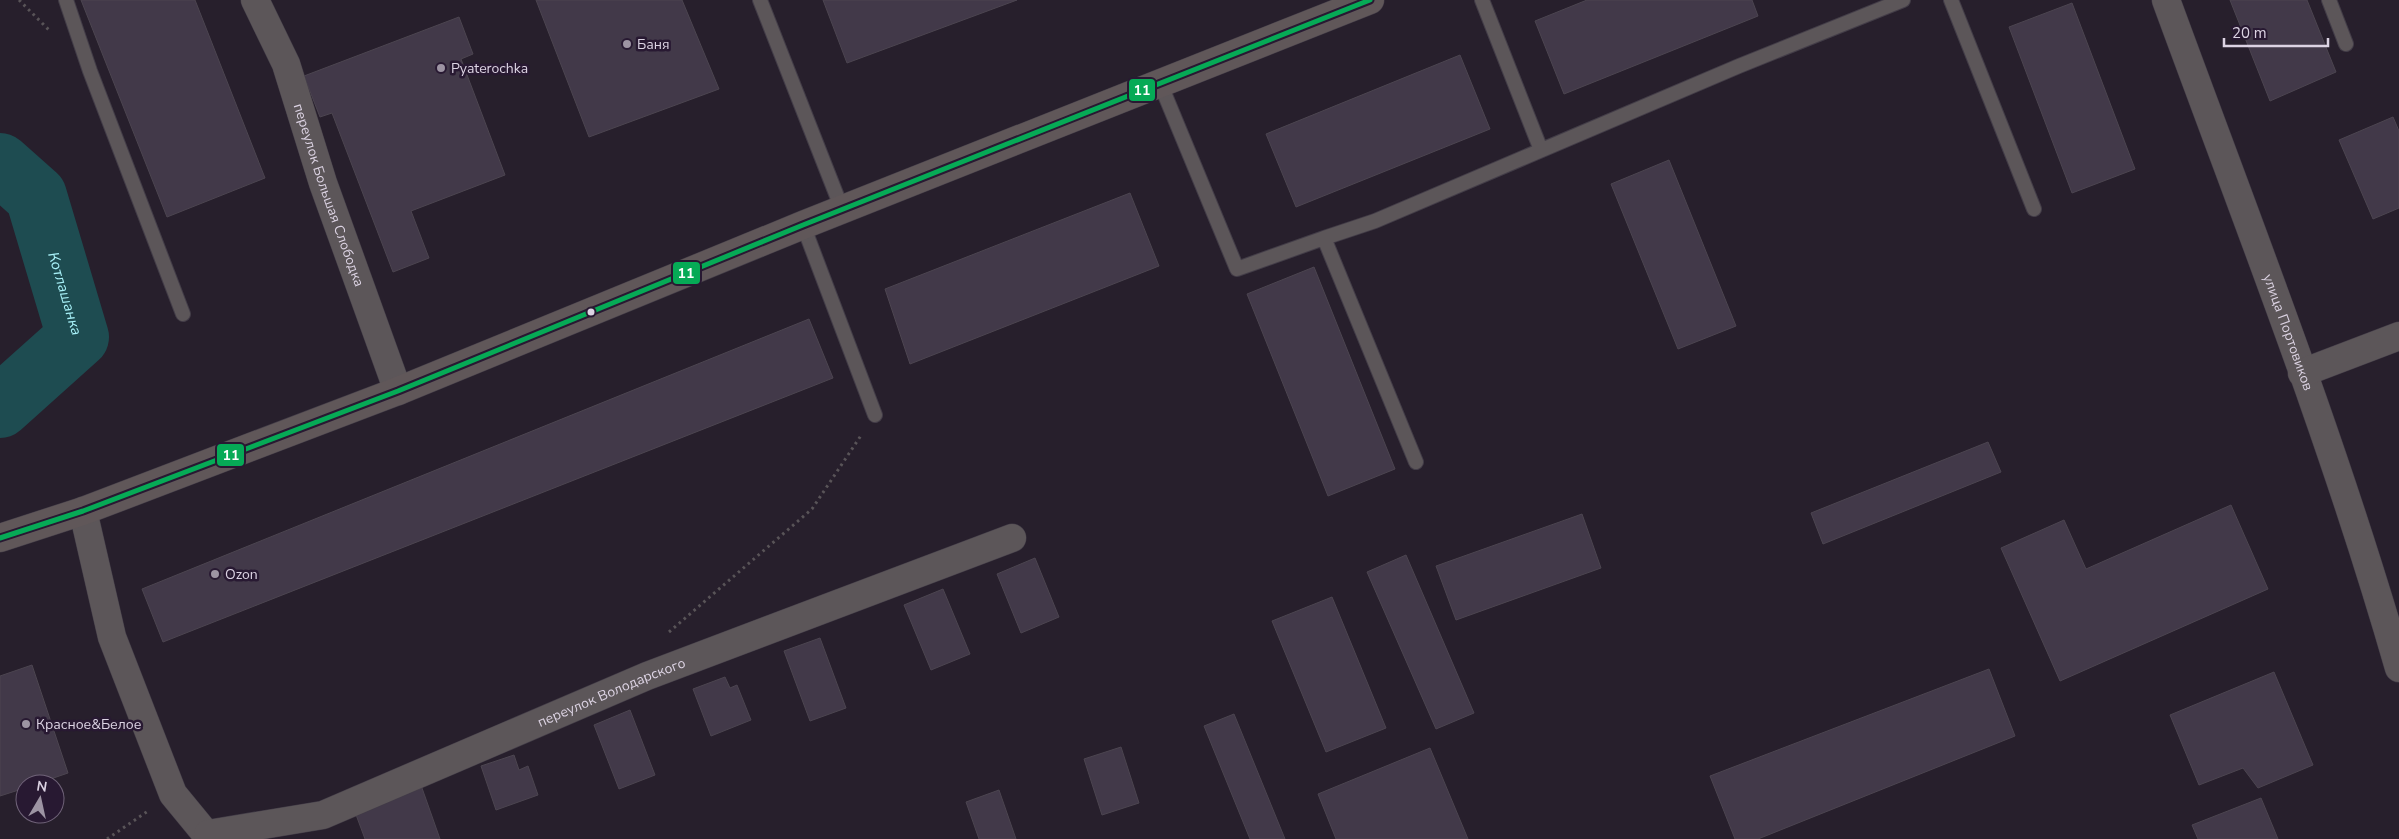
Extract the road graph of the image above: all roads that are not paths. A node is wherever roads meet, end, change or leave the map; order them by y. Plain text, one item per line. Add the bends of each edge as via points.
1 (66, 0) edge
2 (255, 0) edge
3 (760, 0) edge
4 (1370, 0) edge
5 (1482, 0) edge
6 (1903, 0) edge
7 (1952, 0) edge
8 (2166, 0) edge
9 (2329, 0) edge
10 (2346, 44) dead end
11 (1160, 83) junction
12 (1541, 150) junction
13 (842, 209) junction
14 (2034, 209) dead end
15 (803, 225) junction
16 (1324, 238) junction
17 (183, 314) dead end
18 (2399, 336) edge
19 (2302, 372) junction
20 (398, 391) junction
21 (875, 415) road end
22 (1416, 462) dead end
23 (83, 512) junction
24 (0, 538) edge
25 (1012, 538) dead end
26 (2399, 668) edge
27 (209, 836) edge

1 - 17 lane
2 - 20 street, переулок Большая Слободка via 286,64 323,183
3 - 13 lane
4 - 11 main road
5 - 12 lane
6 - 12 lane
7 - 14 lane
8 - 19 street, улица Портовиков
9 - 10 lane
11 - 13 main road
11 - 16 lane via 1237,269
12 - 16 lane via 1375,221
13 - 15 main road
15 - 20 main road
15 - 21 lane
16 - 22 lane
18 - 19 street
19 - 26 street, улица Портовиков via 2373,576
20 - 23 main road
23 - 24 main road
23 - 27 street via 112,637 173,794
25 - 27 street, переулок Володарского via 647,676 323,815

